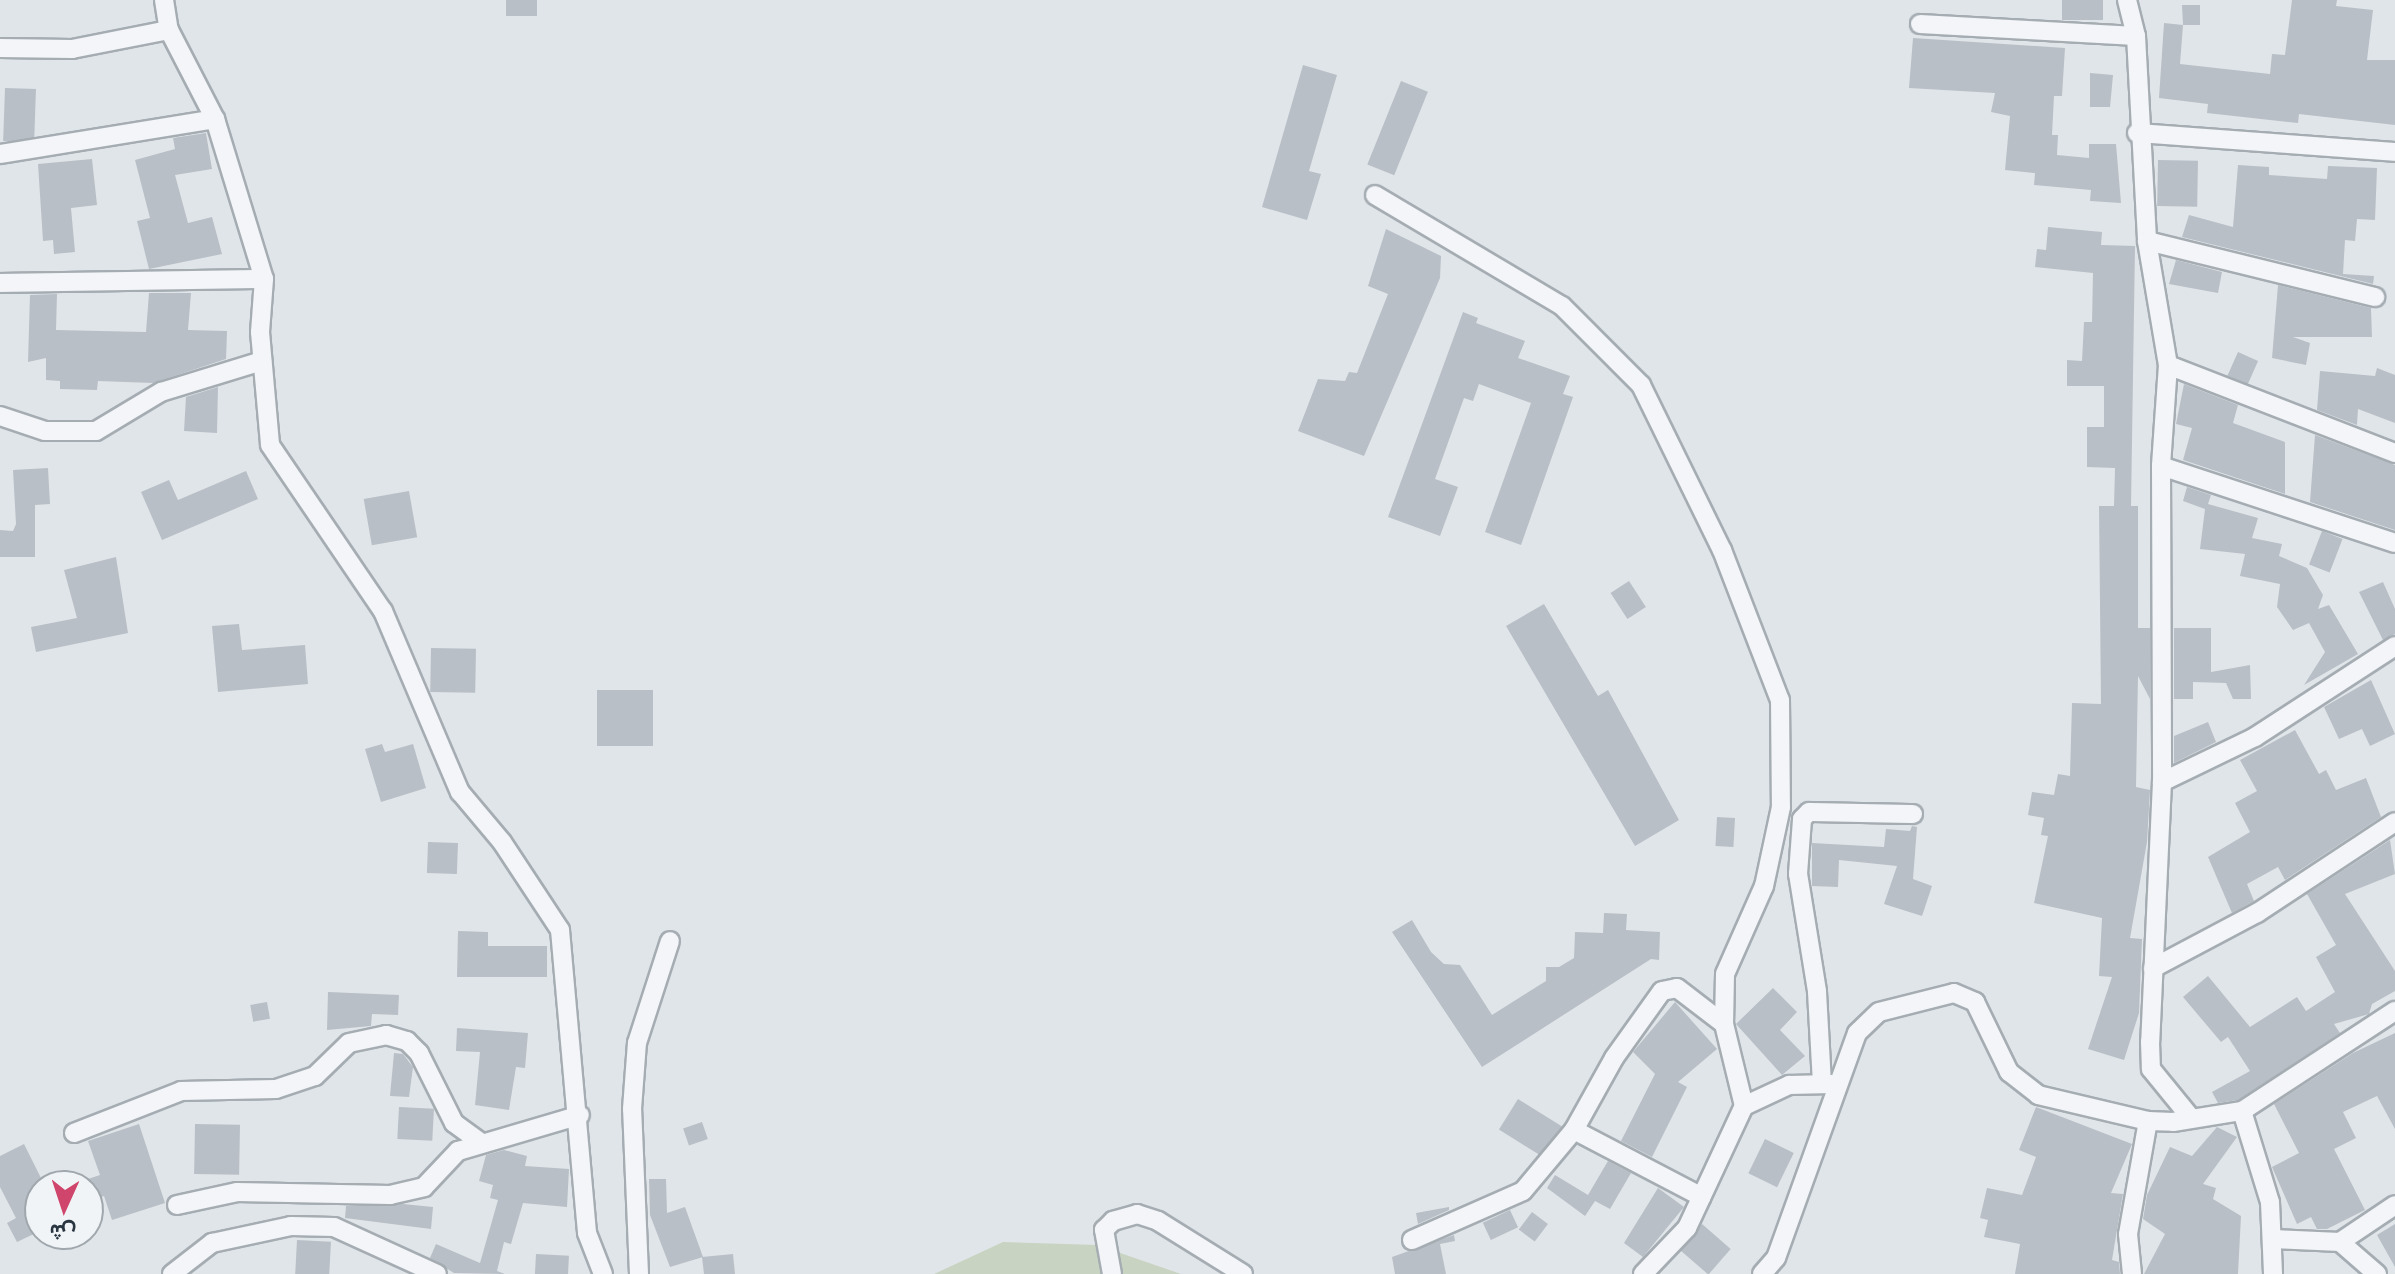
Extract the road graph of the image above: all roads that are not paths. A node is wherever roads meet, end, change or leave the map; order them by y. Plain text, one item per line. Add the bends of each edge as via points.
1 (164, 0) edge
2 (2127, 0) edge
3 (1920, 24) dead end
4 (169, 30) junction
5 (2136, 36) junction
6 (0, 48) edge
7 (215, 119) junction
8 (2137, 133) junction
9 (2395, 152) edge
10 (0, 154) edge
11 (1375, 195) dead end
12 (2147, 241) junction
13 (264, 279) junction
14 (0, 283) edge
15 (2375, 297) dead end
16 (262, 361) junction
17 (2168, 365) junction
18 (0, 416) edge
19 (2395, 453) edge
20 (2161, 466) junction
21 (2395, 543) edge
22 (2395, 646) edge
23 (2162, 782) junction
24 (1913, 814) dead end
25 (2395, 822) edge
26 (670, 941) dead end
27 (2153, 968) junction
28 (2395, 1011) edge
29 (1724, 1024) junction
30 (1830, 1084) junction
31 (1744, 1106) junction
32 (2242, 1111) junction
33 (580, 1115) junction
34 (2191, 1118) junction
35 (2148, 1121) junction
36 (1574, 1130) junction
37 (74, 1133) dead end
38 (482, 1143) junction
39 (1702, 1197) junction
40 (177, 1205) dead end
41 (2395, 1205) edge
42 (2273, 1239) junction
43 (1412, 1240) dead end
44 (2340, 1242) junction
45 (172, 1274) edge
46 (437, 1274) edge
47 (603, 1274) edge
48 (639, 1274) edge
49 (1112, 1274) edge
50 (1243, 1274) edge
51 (1643, 1274) edge
52 (1762, 1274) edge
53 (2132, 1274) edge
54 (2273, 1274) edge
55 (2377, 1274) edge

1 - 4 street
2 - 5 street
3 - 5 street
4 - 6 street via 72,49
4 - 7 street
5 - 8 street
7 - 10 street
7 - 13 street
8 - 9 street
8 - 12 street
11 - 29 street via 1562,306 1641,385 1722,550 1780,700 1781,807 1764,886 1725,974
12 - 15 street
12 - 17 street
13 - 14 street
13 - 16 street
16 - 18 street via 161,392 96,431 45,431
16 - 33 street via 270,445 383,611 460,792 502,842 560,930
17 - 19 street
17 - 20 street
20 - 21 street
20 - 23 street
22 - 23 street via 2255,737
23 - 27 street
24 - 30 street via 1809,812 1802,819 1798,874
25 - 27 street via 2257,913
26 - 48 street via 637,1043 632,1109
27 - 34 street via 2151,1069
28 - 32 street
29 - 31 street
29 - 36 street via 1677,988 1662,991 1614,1058
30 - 31 street via 1789,1085
30 - 35 street via 1857,1033 1879,1012 1954,993 1975,1002 2009,1072 2038,1095
30 - 52 street via 1776,1258
31 - 39 street
32 - 34 street
32 - 42 street via 2267,1186
33 - 38 street
33 - 47 street via 587,1233
34 - 35 street
35 - 53 street via 2128,1234
36 - 39 street
36 - 43 street via 1523,1191
37 - 38 street via 181,1091 276,1089 315,1076 349,1043 386,1035 407,1041 419,1053 454,1123
38 - 40 street via 458,1151 424,1187 390,1195 237,1192
39 - 51 street via 1687,1228
41 - 44 street
42 - 44 street
42 - 54 street
44 - 55 street
45 - 46 street via 212,1243 291,1226 334,1227
49 - 50 street via 1104,1230 1113,1221 1137,1214 1158,1221

